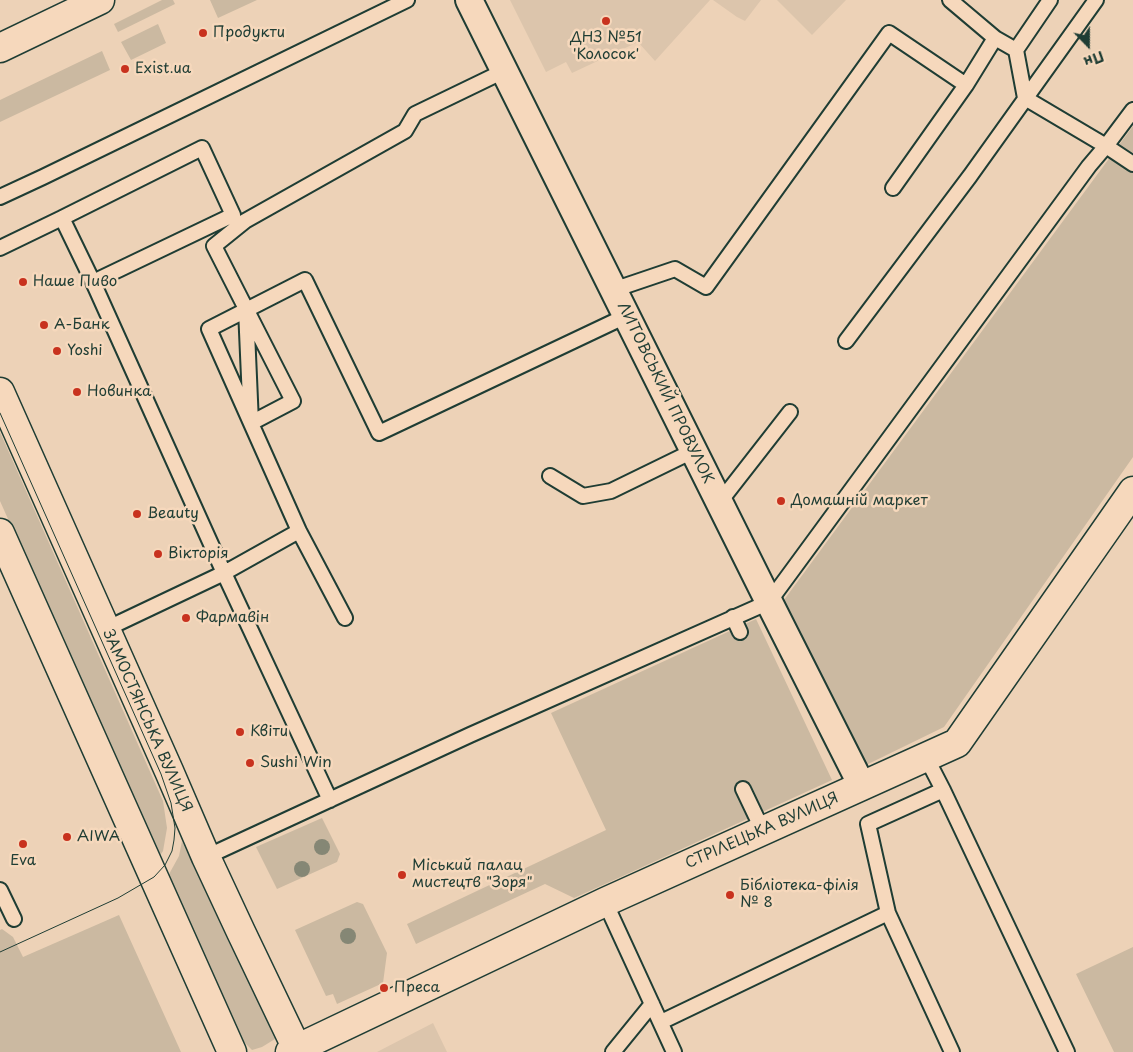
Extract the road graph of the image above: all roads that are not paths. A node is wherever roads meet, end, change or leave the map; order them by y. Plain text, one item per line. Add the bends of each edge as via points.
1 (100, 0) edge
2 (407, 0) edge
3 (469, 0) edge
4 (950, 0) edge
5 (1050, 0) edge
6 (1096, 0) edge
7 (995, 38) junction
8 (0, 48) edge
9 (1016, 50) junction
10 (504, 71) junction
11 (966, 85) junction
12 (1025, 98) junction
13 (1133, 110) edge
14 (1106, 146) junction
15 (1133, 164) edge
16 (893, 188) dead end
17 (0, 197) edge
18 (62, 218) junction
19 (239, 218) junction
20 (0, 248) edge
21 (93, 282) junction
22 (613, 290) junction
23 (246, 309) junction
24 (626, 316) junction
25 (846, 341) dead end
26 (0, 392) edge
27 (790, 412) dead end
28 (251, 423) junction
29 (693, 451) junction
30 (550, 476) dead end
31 (1133, 491) edge
32 (720, 503) junction
33 (298, 530) junction
34 (0, 533) edge
35 (224, 573) junction
36 (769, 602) junction
37 (733, 617) junction
38 (344, 618) dead end
39 (106, 629) junction
40 (740, 632) dead end
41 (926, 757) junction
42 (862, 786) junction
43 (744, 789) dead end
44 (943, 790) junction
45 (330, 800) junction
46 (763, 831) junction
47 (206, 857) junction
48 (0, 890) edge
49 (605, 902) junction
50 (888, 913) junction
51 (14, 919) dead end
52 (652, 1004) junction
53 (660, 1022) junction
54 (293, 1050) edge
55 (232, 1052) edge
56 (613, 1052) edge
57 (674, 1052) edge
58 (952, 1052) edge
59 (1067, 1052) edge

1 - 8 main road
2 - 17 lane
3 - 10 street, ЛИТОВСЬКИЙ ПРОВУЛОК
4 - 7 lane
5 - 9 lane
6 - 12 lane
7 - 9 lane
7 - 11 lane
9 - 12 lane
10 - 19 lane via 414,114 405,131
10 - 22 street, ЛИТОВСЬКИЙ ПРОВУЛОК
11 - 16 lane
11 - 22 lane via 889,33 706,287 675,269
12 - 14 lane
12 - 25 lane
13 - 14 lane
14 - 15 lane
14 - 36 lane
18 - 19 lane via 202,148
18 - 20 lane
18 - 21 lane
19 - 21 lane
19 - 23 lane via 214,246
21 - 35 lane
22 - 24 street, ЛИТОВСЬКИЙ ПРОВУЛОК
23 - 24 lane via 305,280 378,432
23 - 28 lane
23 - 28 lane via 209,329
23 - 28 lane via 292,401
24 - 29 street, ЛИТОВСЬКИЙ ПРОВУЛОК
26 - 39 main road, ЗАМОСТЯНСЬКА ВУЛИЦЯ
27 - 32 lane
28 - 33 lane
29 - 30 lane via 611,490 583,496
29 - 32 street, ЛИТОВСЬКИЙ ПРОВУЛОК
31 - 41 main road, СТРІЛЕЦЬКА ВУЛИЦЯ via 957,743
32 - 36 street, ЛИТОВСЬКИЙ ПРОВУЛОК
33 - 35 lane
33 - 38 lane
34 - 55 main road
35 - 39 lane
35 - 45 lane
36 - 37 lane
36 - 42 street, ЛИТОВСЬКИЙ ПРОВУЛОК
37 - 40 lane
37 - 45 lane
39 - 47 main road, ЗАМОСТЯНСЬКА ВУЛИЦЯ
41 - 42 main road, СТРІЛЕЦЬКА ВУЛИЦЯ
41 - 44 lane
42 - 46 main road, СТРІЛЕЦЬКА ВУЛИЦЯ
43 - 46 lane
44 - 50 lane via 868,824
44 - 59 lane
45 - 47 lane
46 - 49 main road, СТРІЛЕЦЬКА ВУЛИЦЯ
47 - 54 main road, ЗАМОСТЯНСЬКА ВУЛИЦЯ
48 - 51 lane
49 - 52 lane
49 - 54 main road, СТРІЛЕЦЬКА ВУЛИЦЯ
50 - 53 lane
50 - 58 lane
52 - 53 lane
52 - 56 lane
53 - 57 lane

